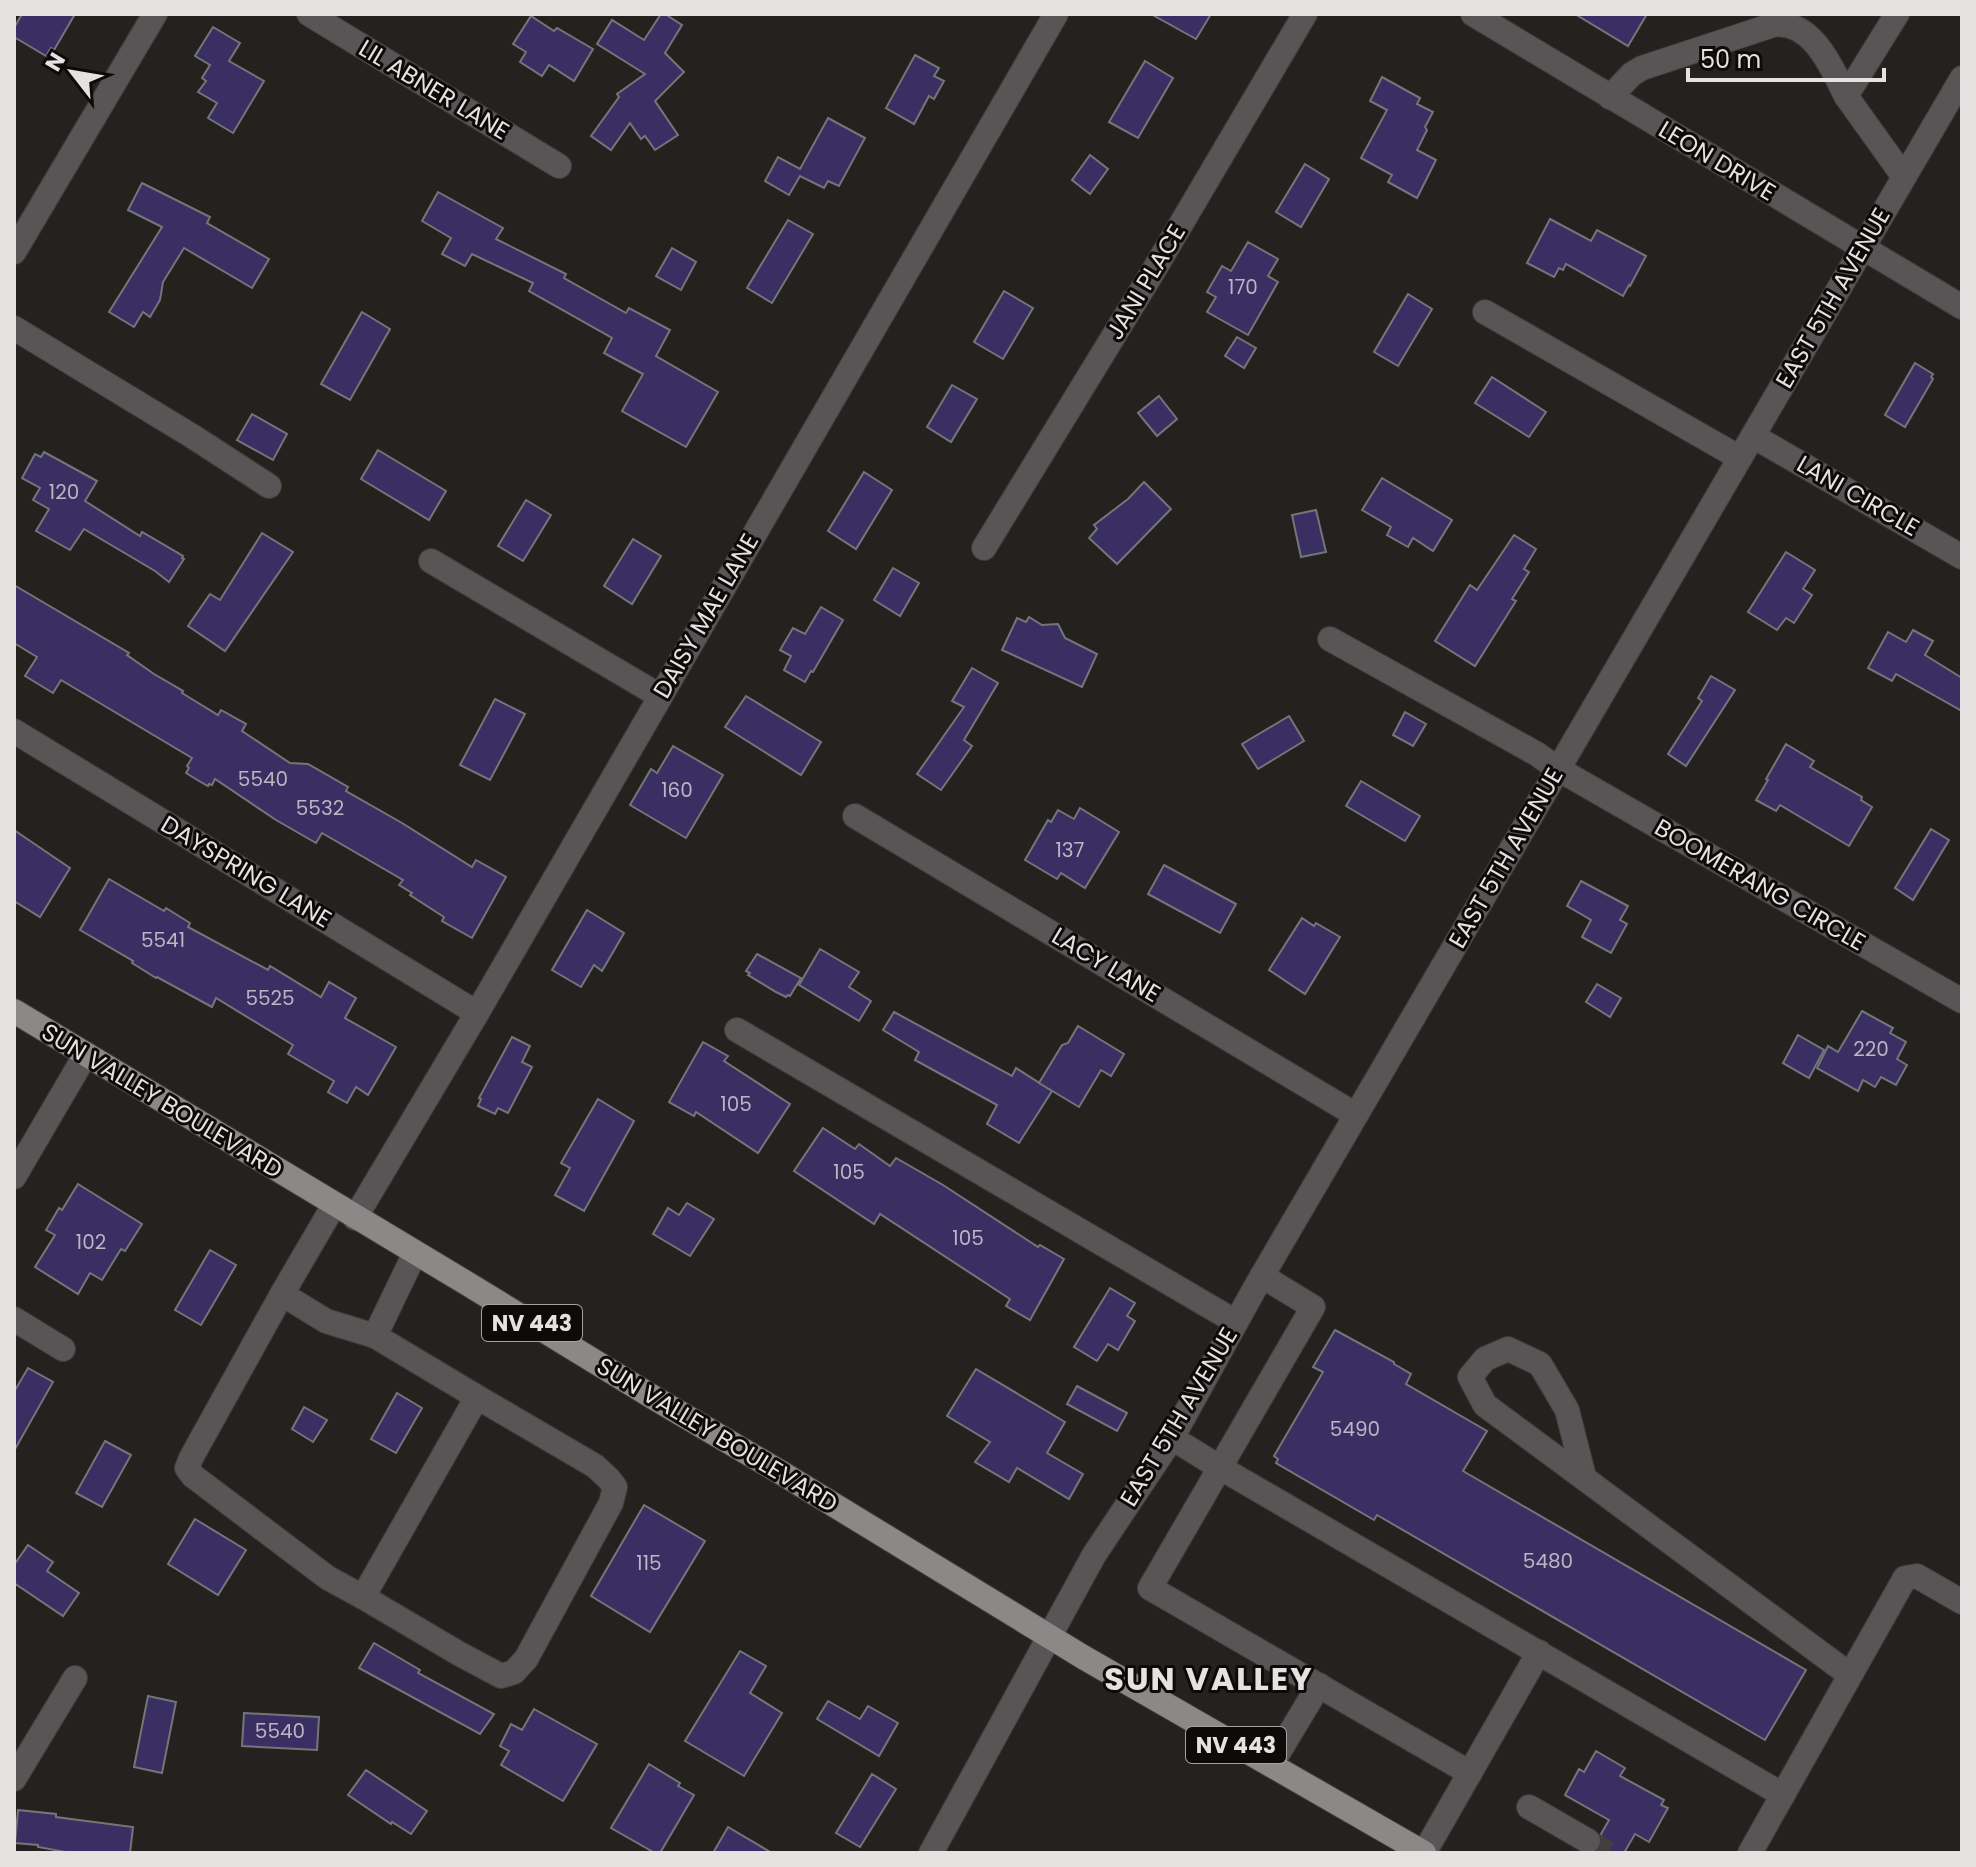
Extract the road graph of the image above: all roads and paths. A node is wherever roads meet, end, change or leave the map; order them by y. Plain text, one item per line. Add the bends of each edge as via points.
1 (155, 14) edge
2 (309, 14) edge
3 (1056, 14) edge
4 (1305, 14) edge
5 (1473, 14) edge
6 (1897, 14) edge
7 (1962, 78) edge
8 (1846, 96) junction
9 (1610, 97) junction
10 (559, 166) dead end
11 (1904, 177) junction
12 (1862, 248) junction
13 (14, 252) edge
14 (1962, 307) edge
15 (1485, 312) dead end
16 (14, 328) edge
17 (1753, 436) junction
18 (1740, 458) junction
19 (269, 486) dead end
20 (984, 548) dead end
21 (1962, 557) edge
22 (431, 561) dead end
23 (1330, 639) dead end
24 (660, 696) junction
25 (14, 731) edge
26 (1558, 769) junction
27 (855, 816) dead end
28 (1962, 1001) edge
29 (14, 1011) edge
30 (477, 1013) junction
31 (737, 1030) dead end
32 (86, 1054) junction
33 (1356, 1115) junction
34 (14, 1177) edge
35 (344, 1211) junction
36 (415, 1253) junction
37 (1262, 1276) junction
38 (282, 1294) junction
39 (14, 1319) edge
40 (1236, 1322) junction
41 (375, 1336) junction
42 (63, 1349) dead end
43 (477, 1397) junction
44 (1172, 1438) junction
45 (1219, 1467) junction
46 (1584, 1477) junction
47 (363, 1597) junction
48 (1962, 1602) edge
49 (1049, 1636) junction
50 (1539, 1652) junction
51 (1850, 1675) junction
52 (75, 1678) dead end
53 (1319, 1685) junction
54 (1271, 1765) junction
55 (1470, 1773) junction
56 (14, 1779) edge
57 (1783, 1795) junction
58 (1529, 1807) dead end
59 (1588, 1841) tunnel mouth
60 (931, 1853) edge
61 (1424, 1853) edge
62 (1750, 1853) edge

1 - 13 street
2 - 10 street, LIL ABNER LANE
3 - 24 street, DAISY MAE LANE
4 - 20 street, JANI PLACE
5 - 9 street, LEON DRIVE
6 - 8 street
7 - 11 street, EAST 5TH AVENUE
8 - 9 street via 1813,41 1785,23 1642,68
8 - 11 street
9 - 12 street, LEON DRIVE
11 - 12 street, EAST 5TH AVENUE
12 - 14 street, LEON DRIVE
12 - 17 street, EAST 5TH AVENUE
15 - 18 street
16 - 19 street
17 - 18 street, EAST 5TH AVENUE
17 - 21 street, LANI CIRCLE
18 - 26 street, EAST 5TH AVENUE
22 - 24 street
23 - 26 street, BOOMERANG CIRCLE
24 - 30 street, DAISY MAE LANE
25 - 30 street, DAYSPRING LANE
26 - 28 street, BOOMERANG CIRCLE
26 - 33 street, EAST 5TH AVENUE
27 - 33 street, LACY LANE
29 - 32 main road, SUN VALLEY BOULEVARD / NV 443
30 - 35 street, DAISY MAE LANE
31 - 40 street
32 - 34 street
32 - 35 main road, SUN VALLEY BOULEVARD / NV 443
33 - 37 street, EAST 5TH AVENUE
35 - 36 main road, SUN VALLEY BOULEVARD / NV 443
35 - 38 street, DAISY MAE LANE
36 - 41 street
36 - 49 main road, SUN VALLEY BOULEVARD / NV 443
37 - 40 street, EAST 5TH AVENUE
37 - 45 street via 1313,1307
38 - 41 street via 326,1321
38 - 47 street, DAISY MAE LANE via 187,1468 328,1578
39 - 42 street
40 - 44 street, EAST 5TH AVENUE
41 - 43 street
43 - 47 street
43 - 47 street via 595,1466 615,1487 526,1659 514,1672 501,1676
44 - 45 street
44 - 49 street, EAST 5TH AVENUE via 1094,1555
45 - 50 street
45 - 53 street via 1150,1588
46 - 46 street via 1485,1405 1470,1377 1485,1359 1508,1349 1540,1364 1567,1410
46 - 51 street
48 - 51 street via 1917,1576 1905,1578
49 - 54 main road, SUN VALLEY BOULEVARD / NV 443
49 - 60 street, EAST 5TH AVENUE
50 - 55 street
50 - 57 street
51 - 57 street
52 - 56 street
53 - 54 street
53 - 55 street
54 - 61 main road, SUN VALLEY BOULEVARD / NV 443
55 - 61 street
57 - 62 street
58 - 59 street

